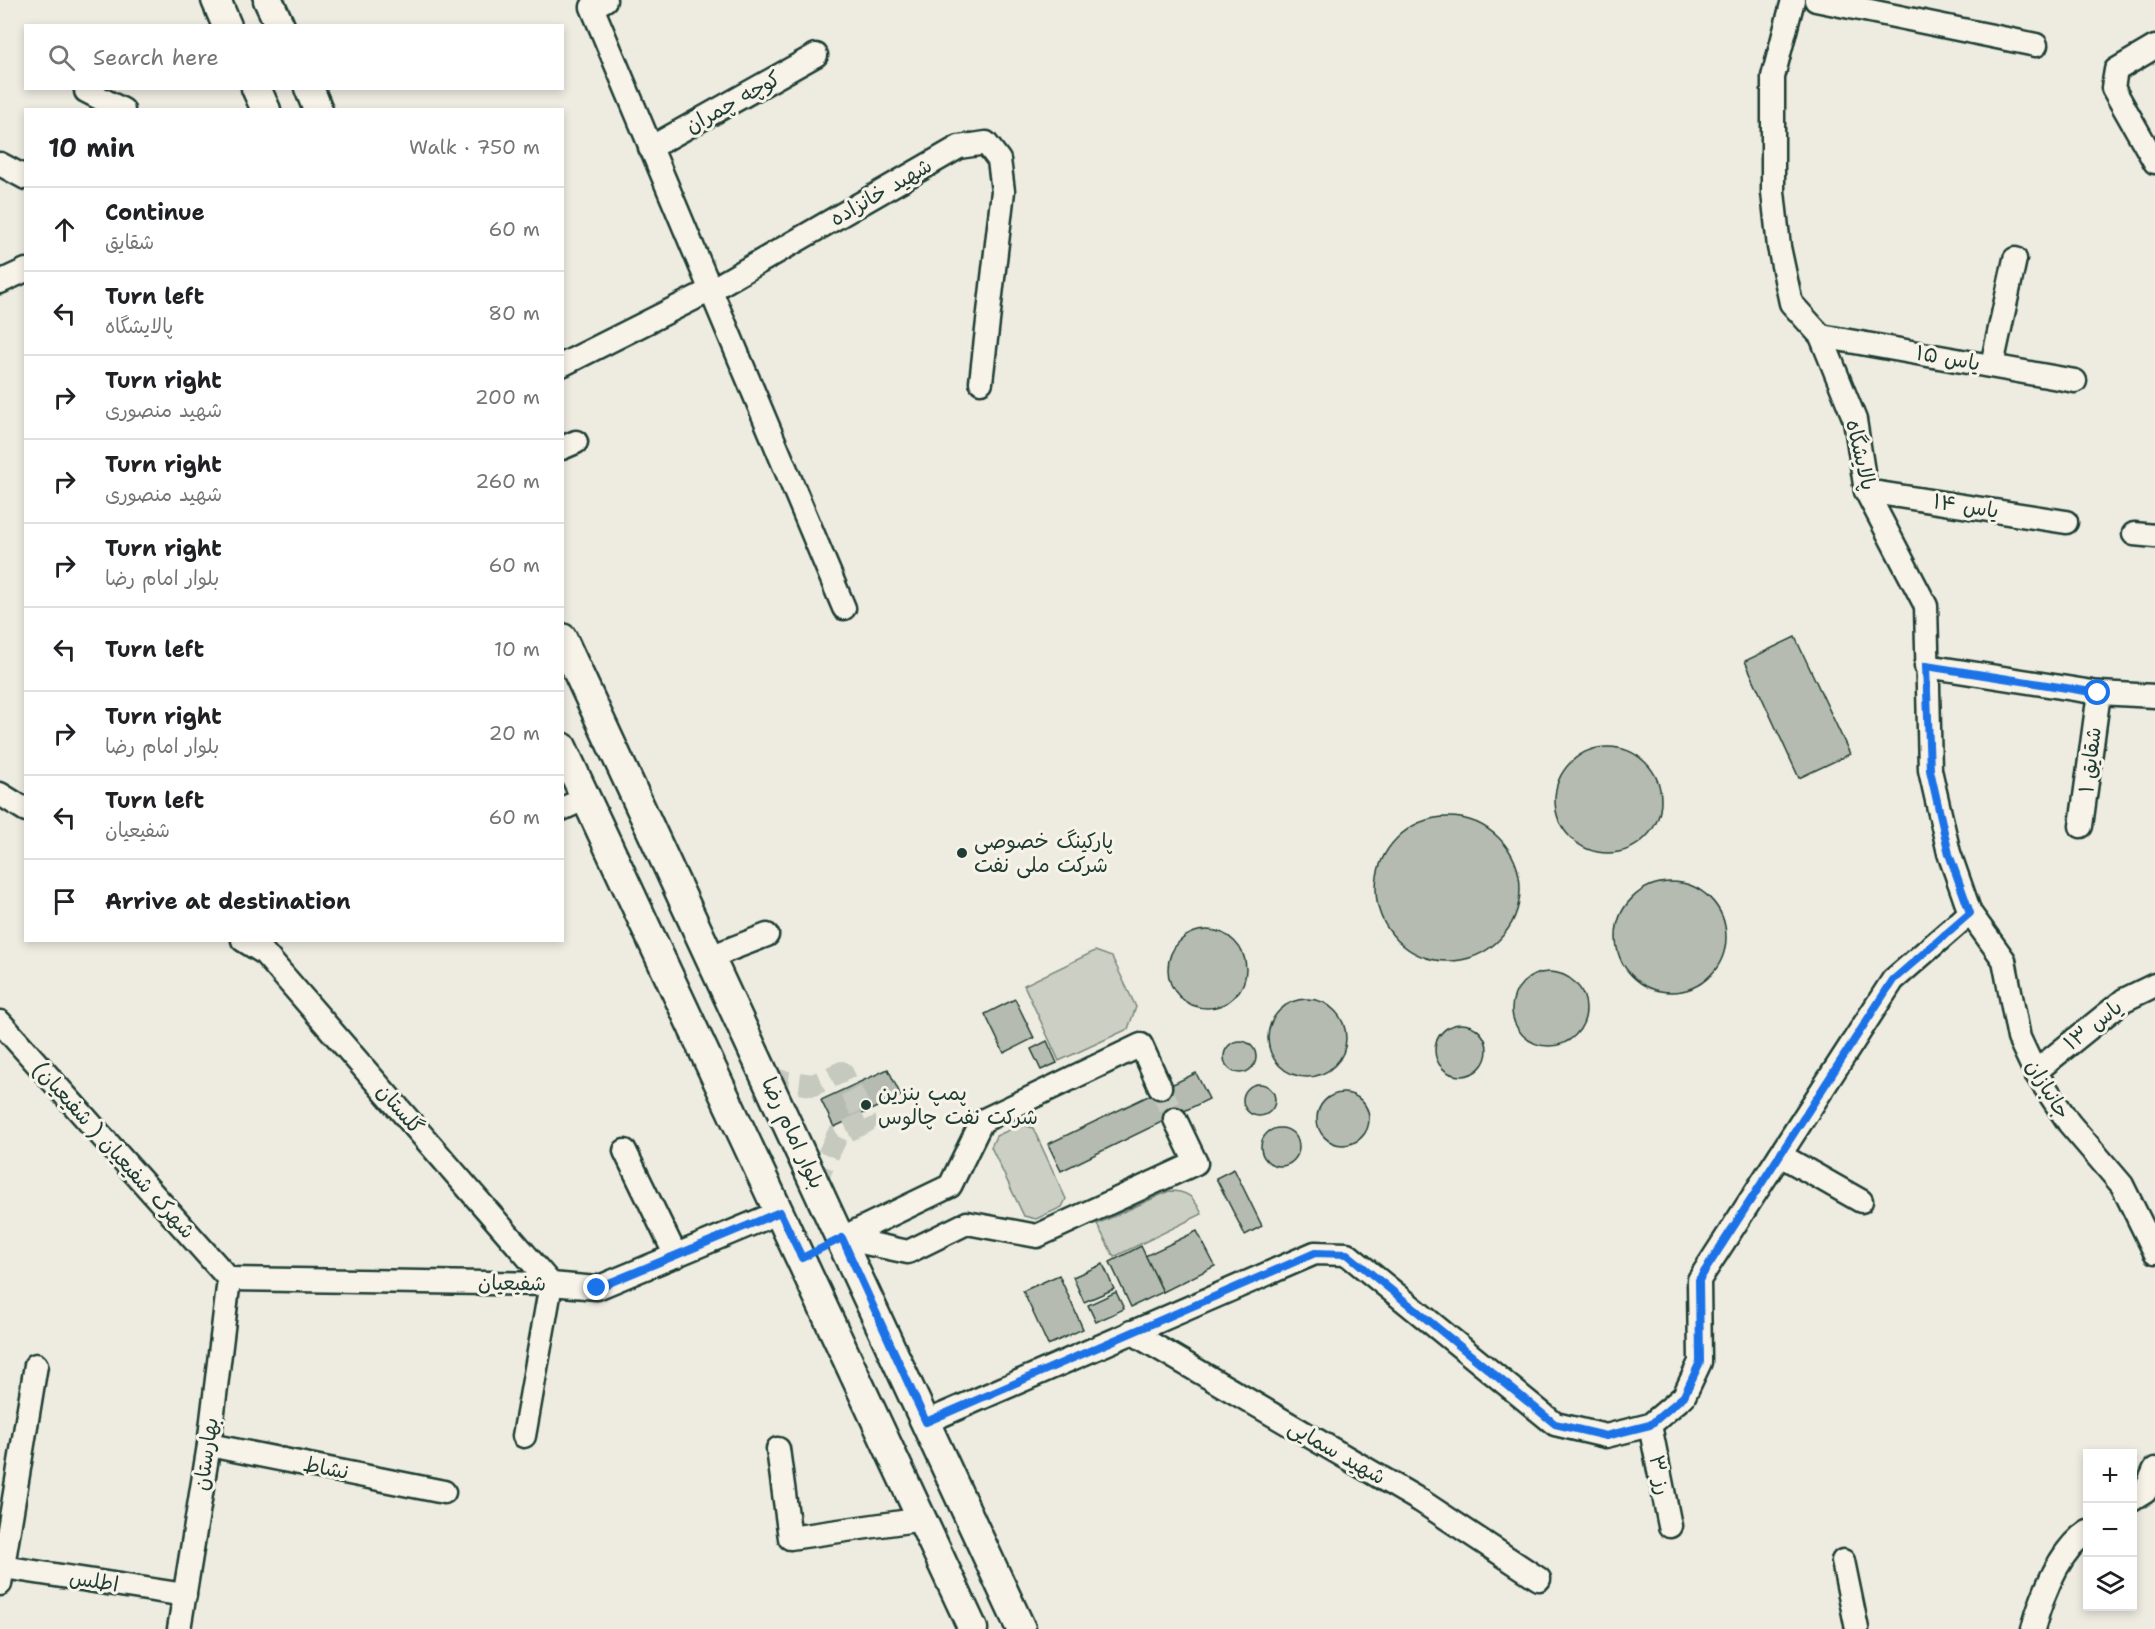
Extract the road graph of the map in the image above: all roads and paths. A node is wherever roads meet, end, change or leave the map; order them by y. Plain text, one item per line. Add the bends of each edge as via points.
1 (216, 0) edge
2 (605, 0) edge
3 (1793, 0) edge
4 (1816, 0) edge
5 (226, 24) edge
6 (2036, 45) dead end
7 (2155, 47) edge
8 (816, 55) dead end
9 (257, 90) edge
10 (310, 90) edge
11 (86, 91) dead end
12 (119, 108) edge
13 (265, 108) edge
14 (317, 108) edge
15 (650, 148) junction
16 (2155, 162) edge
17 (0, 164) edge
18 (24, 177) edge
19 (2015, 259) dead end
20 (24, 271) edge
21 (0, 282) edge
22 (711, 290) junction
23 (1821, 336) junction
24 (564, 364) edge
25 (1992, 365) junction
26 (2075, 381) dead end
27 (981, 382) dead end
28 (1866, 491) junction
29 (2066, 522) dead end
30 (844, 608) dead end
31 (564, 642) edge
32 (1926, 666) junction
33 (2098, 693) junction
34 (2155, 696) edge
35 (564, 756) edge
36 (0, 794) edge
37 (574, 803) edge
38 (24, 809) edge
39 (2081, 826) dead end
40 (1970, 913) junction
41 (767, 935) dead end
42 (246, 942) edge
43 (710, 957) junction
44 (669, 976) junction
45 (2155, 985) edge
46 (0, 1022) edge
47 (2036, 1072) junction
48 (1160, 1087) tunnel mouth
49 (1175, 1119) tunnel mouth
50 (625, 1151) dead end
51 (1780, 1155) junction
52 (1860, 1201) dead end
53 (780, 1212) junction
54 (842, 1238) junction
55 (2155, 1252) edge
56 (676, 1256) junction
57 (802, 1258) junction
58 (229, 1279) junction
59 (551, 1284) junction
60 (1131, 1332) junction
61 (36, 1365) dead end
62 (926, 1422) junction
63 (1650, 1425) junction
64 (524, 1436) dead end
65 (209, 1445) junction
66 (778, 1449) dead end
67 (2155, 1469) edge
68 (444, 1492) dead end
69 (2137, 1497) edge
70 (923, 1519) junction
71 (1670, 1526) dead end
72 (2083, 1534) edge
73 (1843, 1561) dead end
74 (1, 1575) edge
75 (1539, 1579) dead end
76 (185, 1595) junction
77 (179, 1629) edge
78 (973, 1629) edge
79 (1021, 1629) edge
80 (1857, 1629) edge
81 (2033, 1629) edge

1 - 5 main road
2 - 15 street via 592,8
3 - 23 street, پالایشگاه via 1773,77 1773,192 1791,303
4 - 6 street
7 - 16 street via 2116,70 2113,88
8 - 15 street, کوچه چمران
9 - 13 main road
10 - 14 main road
11 - 12 street
15 - 22 street
17 - 18 street
19 - 25 street
20 - 21 street
22 - 24 street, شهید خانزاده
22 - 27 street, شهید خانزاده via 959,147 986,143 999,159 1003,191
22 - 30 street
23 - 25 street, یاس ۱۵
23 - 28 street, پالایشگاه via 1855,420
25 - 26 street, یاس ۱۵
28 - 29 street, یاس ۱۴
28 - 32 street, پالایشگاه via 1926,606
31 - 43 main road, بلوار امام رضا
32 - 33 street
32 - 40 street, پالایشگاه via 1930,770 1949,854
33 - 34 street
33 - 39 street, شقایق ۱
35 - 37 main road
36 - 38 street
37 - 44 main road
40 - 47 street, جانبازان via 2004,960 2019,1038
40 - 51 street via 1893,980
41 - 43 street
42 - 59 street, گلستان via 264,953
43 - 44 main road
43 - 54 main road, بلوار امام رضا
44 - 53 main road
45 - 47 street, یاس ۱۳ via 2124,1000
46 - 58 street, شهرک شفیعیان ( شفیعیان)
47 - 55 street, جانبازان via 2069,1123 2122,1185
48 - 54 street via 1141,1045 1024,1100 982,1121 951,1186
49 - 54 street via 1196,1163 1037,1236 967,1223 908,1252
50 - 56 street
51 - 52 street
51 - 63 street via 1699,1280 1700,1362 1684,1396
53 - 56 street, شفیعیان
53 - 57 main road
54 - 57 main road
54 - 62 main road, بلوار امام رضا
56 - 59 street, شفیعیان via 597,1288
57 - 70 main road
58 - 59 street, شفیعیان
58 - 65 street, بهارستان
59 - 64 street
60 - 62 street
60 - 63 street via 1315,1253 1347,1254 1555,1424 1606,1436
60 - 75 street, شهید سمایی via 1421,1501
61 - 74 street
62 - 79 main road, بلوار امام رضا
63 - 71 street, رز ۳
65 - 68 street, نشاط
65 - 76 street, بهارستان
66 - 70 street via 790,1538
67 - 69 street via 2145,1492
70 - 78 main road
72 - 81 street via 2044,1590
73 - 80 street
74 - 76 street, اطلس
76 - 77 street, بهارستان

